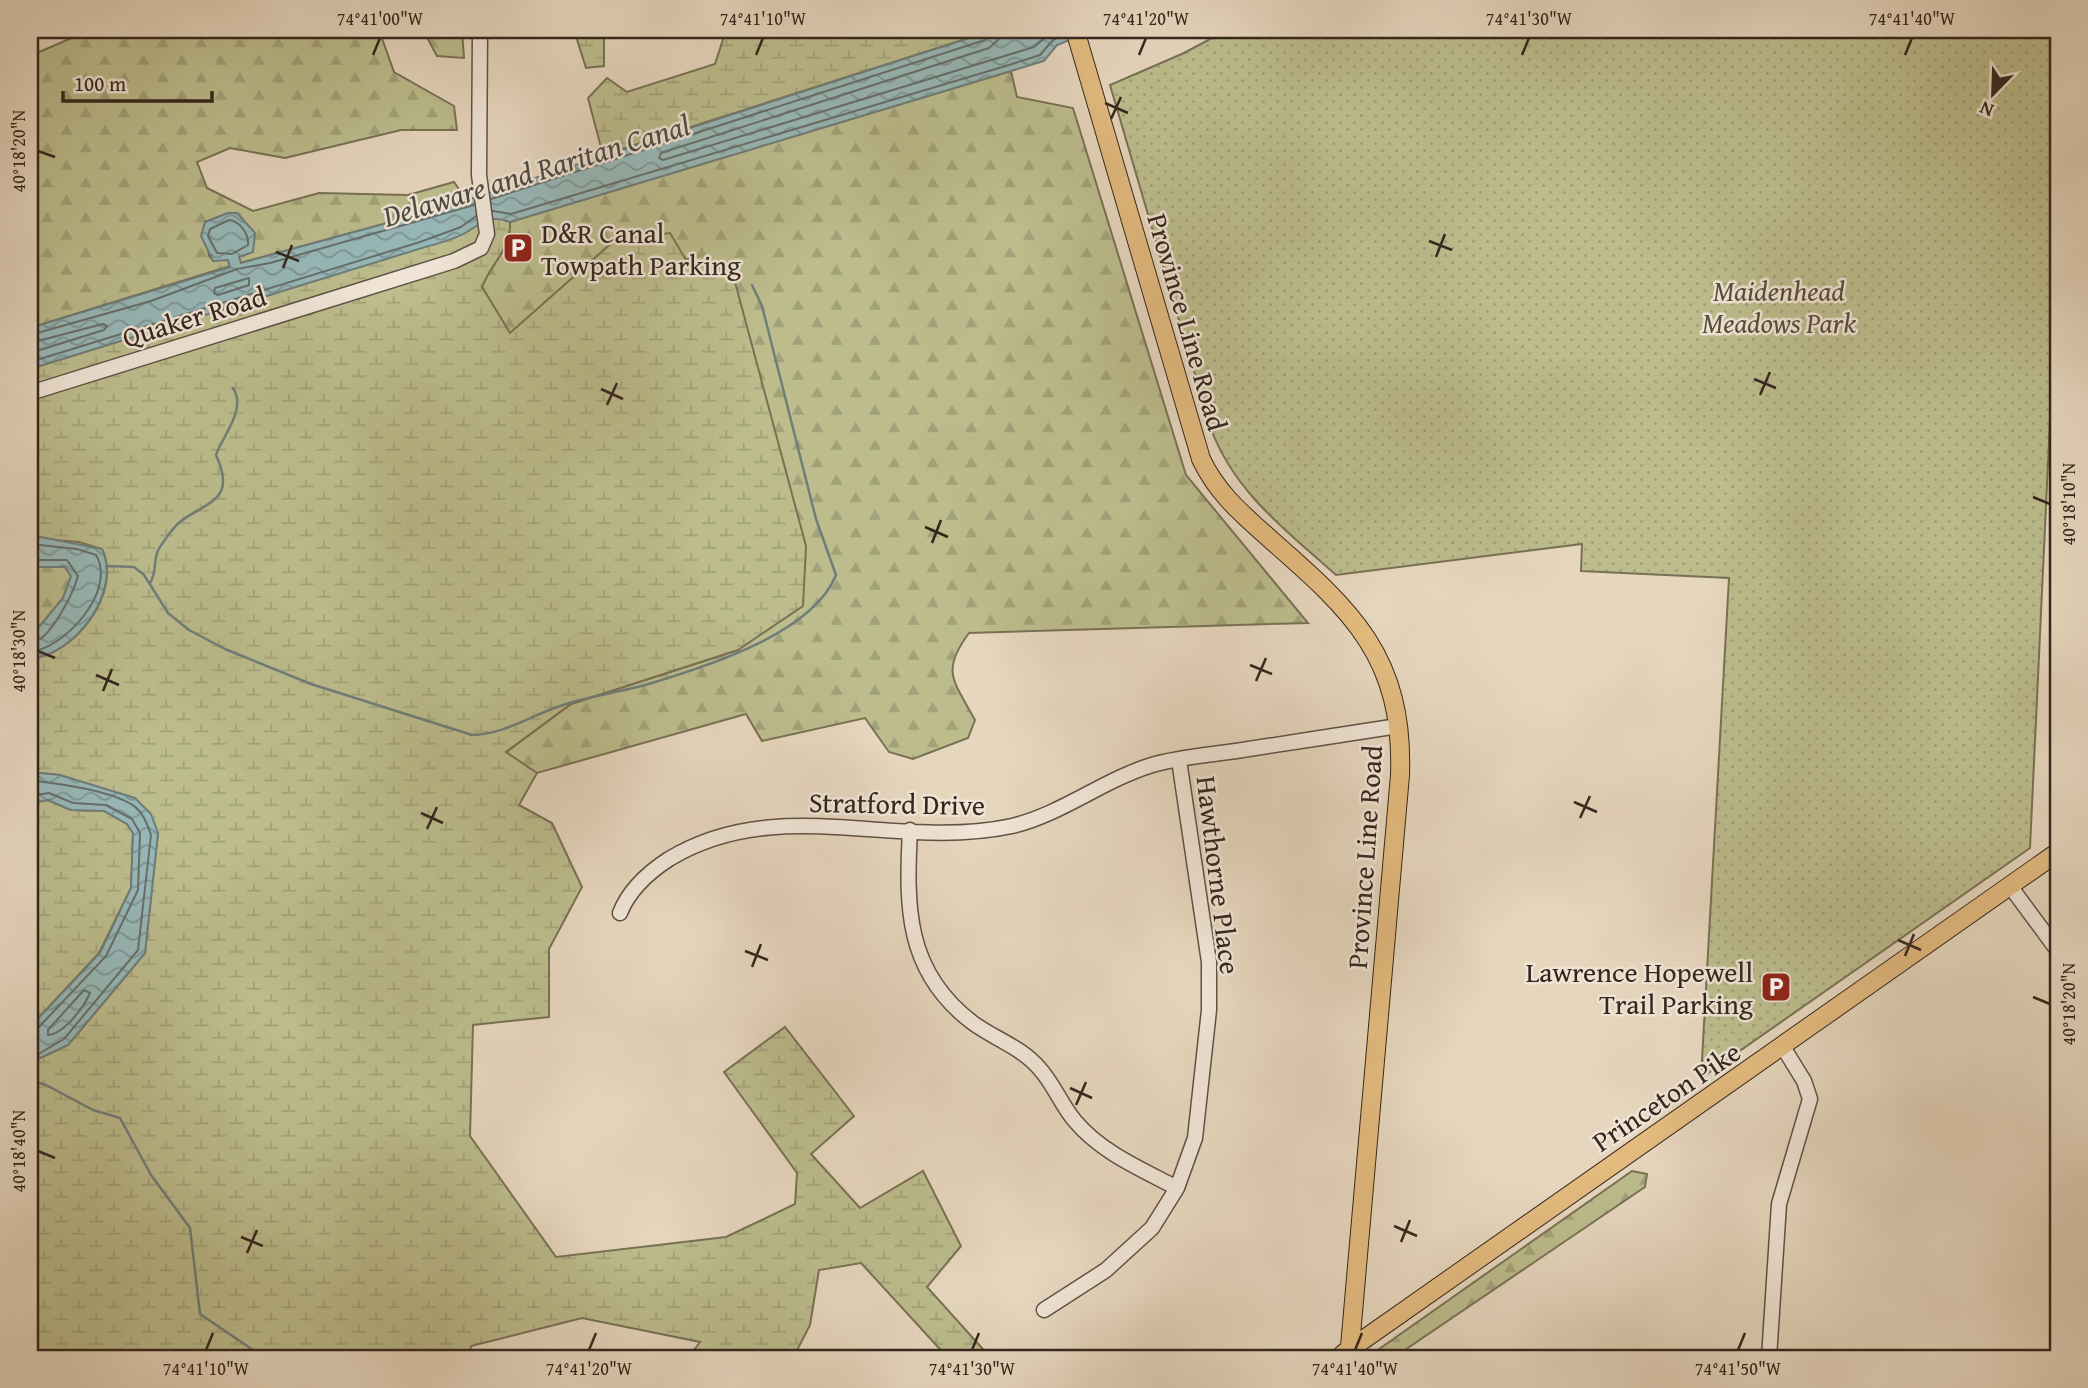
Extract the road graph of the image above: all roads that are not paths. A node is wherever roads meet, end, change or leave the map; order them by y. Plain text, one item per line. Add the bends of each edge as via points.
1 (480, 30) edge
2 (1077, 37) edge
3 (30, 393) edge
4 (1398, 726) junction
5 (1179, 760) junction
6 (911, 830) junction
7 (2058, 852) edge
8 (2010, 886) junction
9 (620, 913) dead end
10 (2058, 951) edge
11 (1783, 1047) junction
12 (1177, 1188) junction
13 (1044, 1310) dead end
14 (1345, 1355) edge
15 (1769, 1358) edge

1 - 3 street, Quaker Road via 481,194 487,226 481,248 454,261
2 - 4 main road, Province Line Road via 1201,459 1234,507 1352,615 1377,656
4 - 5 street, Stratford Drive
4 - 14 main road, Province Line Road via 1399,775
5 - 6 street, Stratford Drive via 1134,771 1056,810 1013,825 969,831
5 - 12 street, Hawthorne Place via 1207,935 1210,990 1199,1118
6 - 9 street, Stratford Drive via 773,825 729,832 684,850 657,868 631,892
6 - 12 street via 910,922 922,960 943,994 972,1022 1039,1068 1074,1120 1100,1146
7 - 8 main road, Princeton Pike
8 - 10 street
8 - 11 main road, Princeton Pike
11 - 14 main road, Princeton Pike
11 - 15 street via 1810,1099 1779,1204
12 - 13 street, Hawthorne Place via 1139,1242 1106,1270

